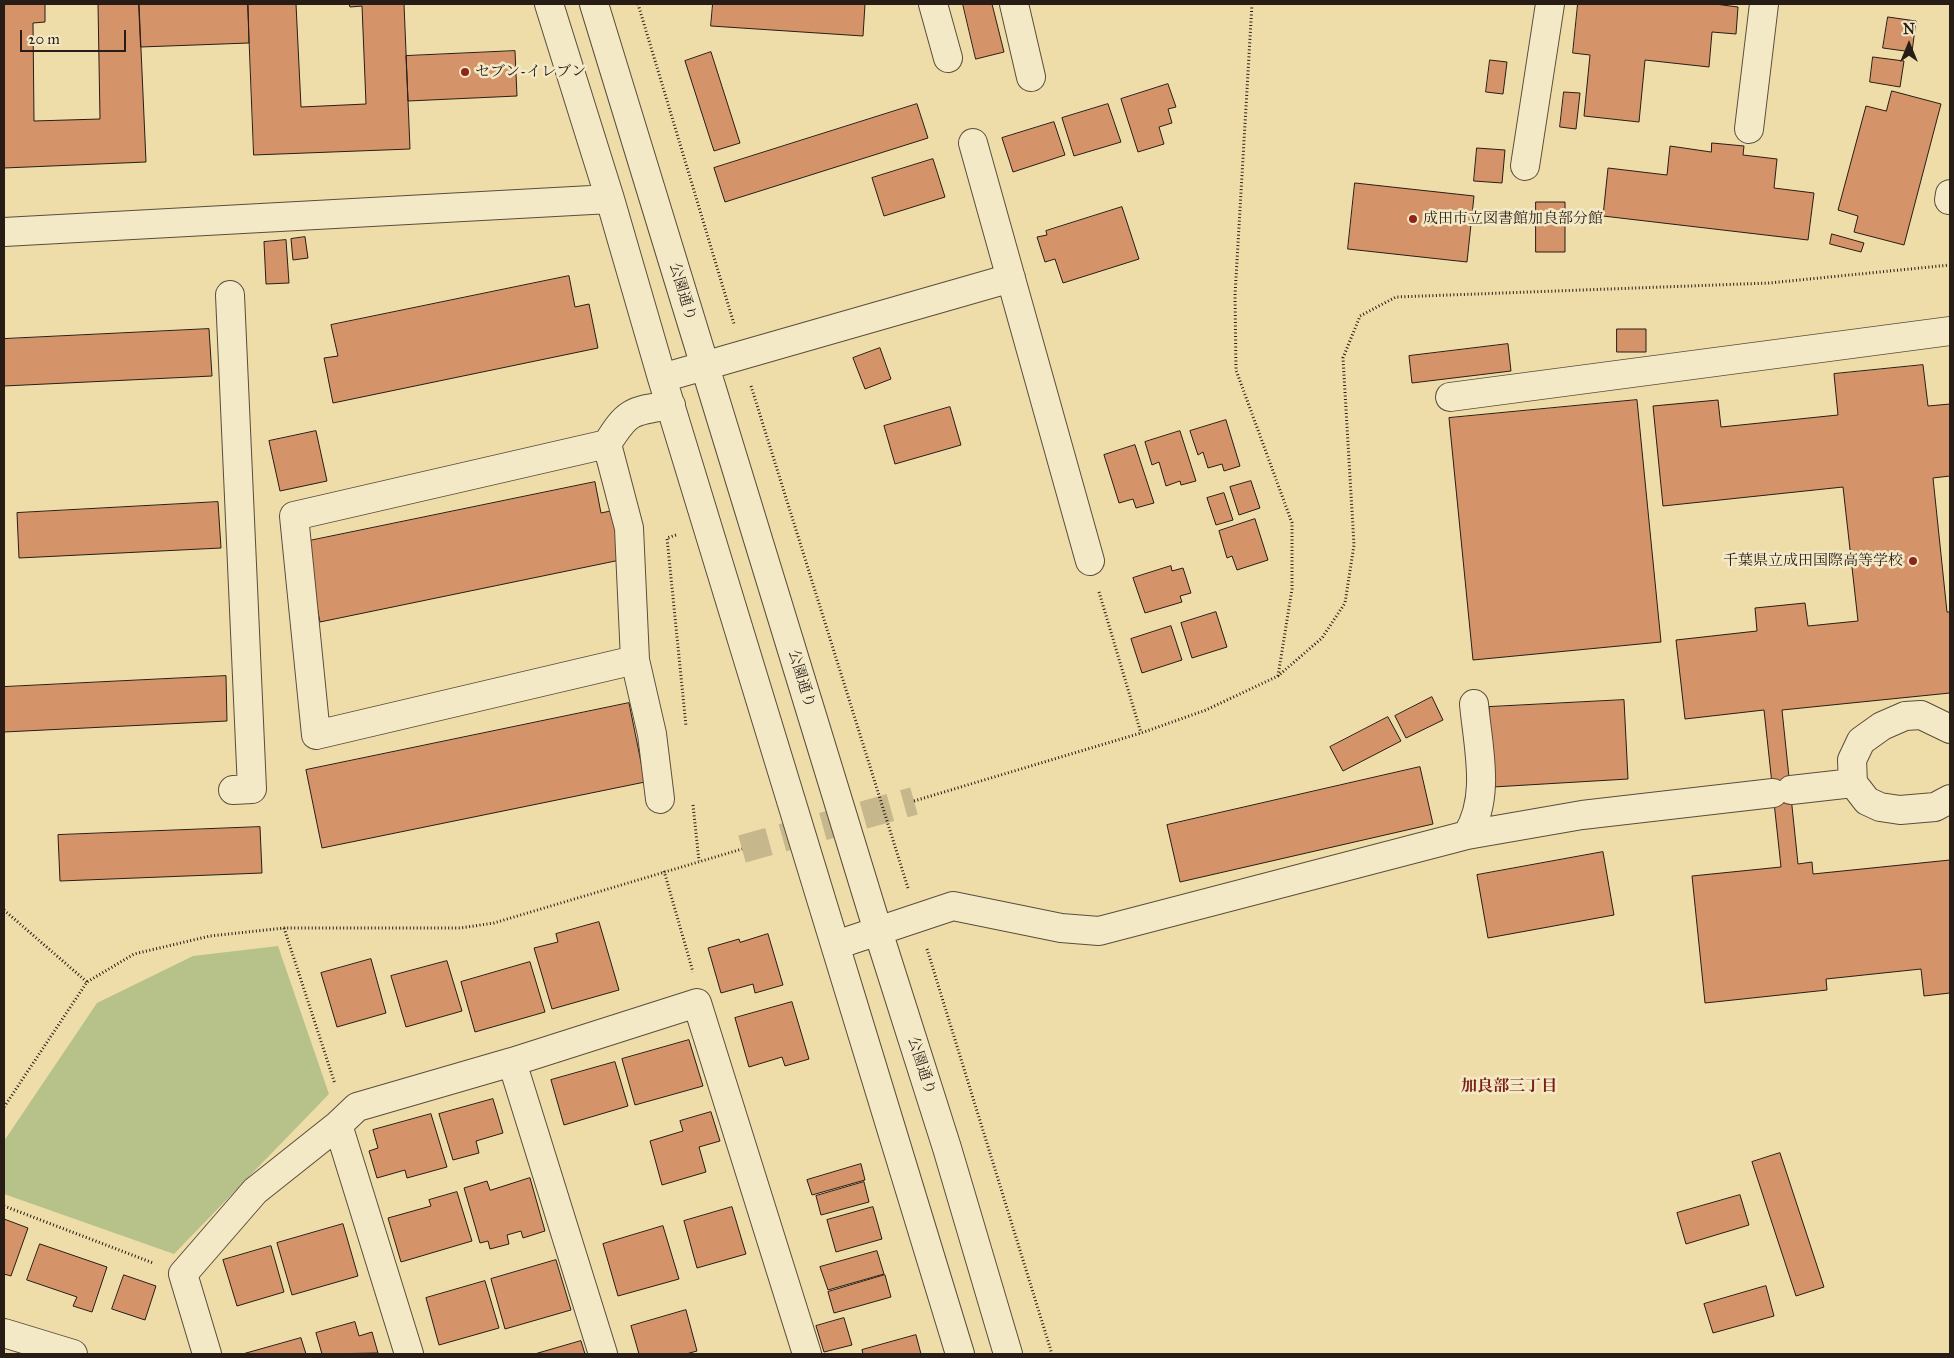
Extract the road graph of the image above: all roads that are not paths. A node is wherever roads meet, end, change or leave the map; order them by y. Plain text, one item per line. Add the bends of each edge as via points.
1 (549, 4) edge
2 (594, 4) edge
3 (933, 4) edge
4 (1014, 4) edge
5 (1550, 4) edge
6 (1764, 4) edge
7 (948, 58) dead end
8 (1031, 77) dead end
9 (1750, 129) dead end
10 (973, 143) dead end
11 (1526, 166) dead end
12 (610, 199) junction
13 (4, 232) edge
14 (1011, 278) junction
15 (230, 295) dead end
16 (1950, 331) edge
17 (705, 366) junction
18 (662, 378) junction
19 (1450, 397) dead end
20 (671, 406) junction
21 (606, 444) junction
22 (1090, 560) road end
23 (635, 660) junction
24 (1474, 704) dead end
25 (1950, 728) edge
26 (1853, 783) junction
27 (233, 790) dead end
28 (660, 799) dead end
29 (1950, 799) edge
30 (1467, 835) junction
31 (878, 931) junction
32 (836, 945) junction
33 (512, 1062) junction
34 (342, 1121) junction
35 (4, 1333) edge
36 (798, 1352) edge
37 (73, 1354) edge
38 (208, 1354) edge
39 (409, 1354) edge
40 (603, 1354) edge
41 (960, 1354) edge
42 (1008, 1354) edge

1 - 12 street
2 - 17 street, 公園通り
3 - 7 street
4 - 8 street
5 - 11 street
6 - 9 street
10 - 14 street
12 - 13 street
12 - 18 street
14 - 17 street
14 - 22 street
15 - 27 street via 252,789
16 - 19 street
17 - 18 street
17 - 31 street, 公園通り
18 - 20 street
20 - 21 street via 636,411 620,422
20 - 32 street
21 - 23 street via 629,528
21 - 23 street via 294,516 316,735
23 - 28 street via 652,734
24 - 30 street via 1482,790 1474,823
25 - 26 street via 1921,715 1905,716 1882,726 1861,741 1852,760
26 - 29 street via 1867,801 1880,807 1900,810 1935,807
26 - 30 street via 1582,815
30 - 31 street via 1099,930 1061,928 953,906
31 - 32 street
31 - 42 street, 公園通り
32 - 41 street
33 - 34 street via 357,1107
33 - 36 street via 698,1003
33 - 40 street
34 - 38 street via 255,1191 183,1274
34 - 39 street
35 - 37 street

